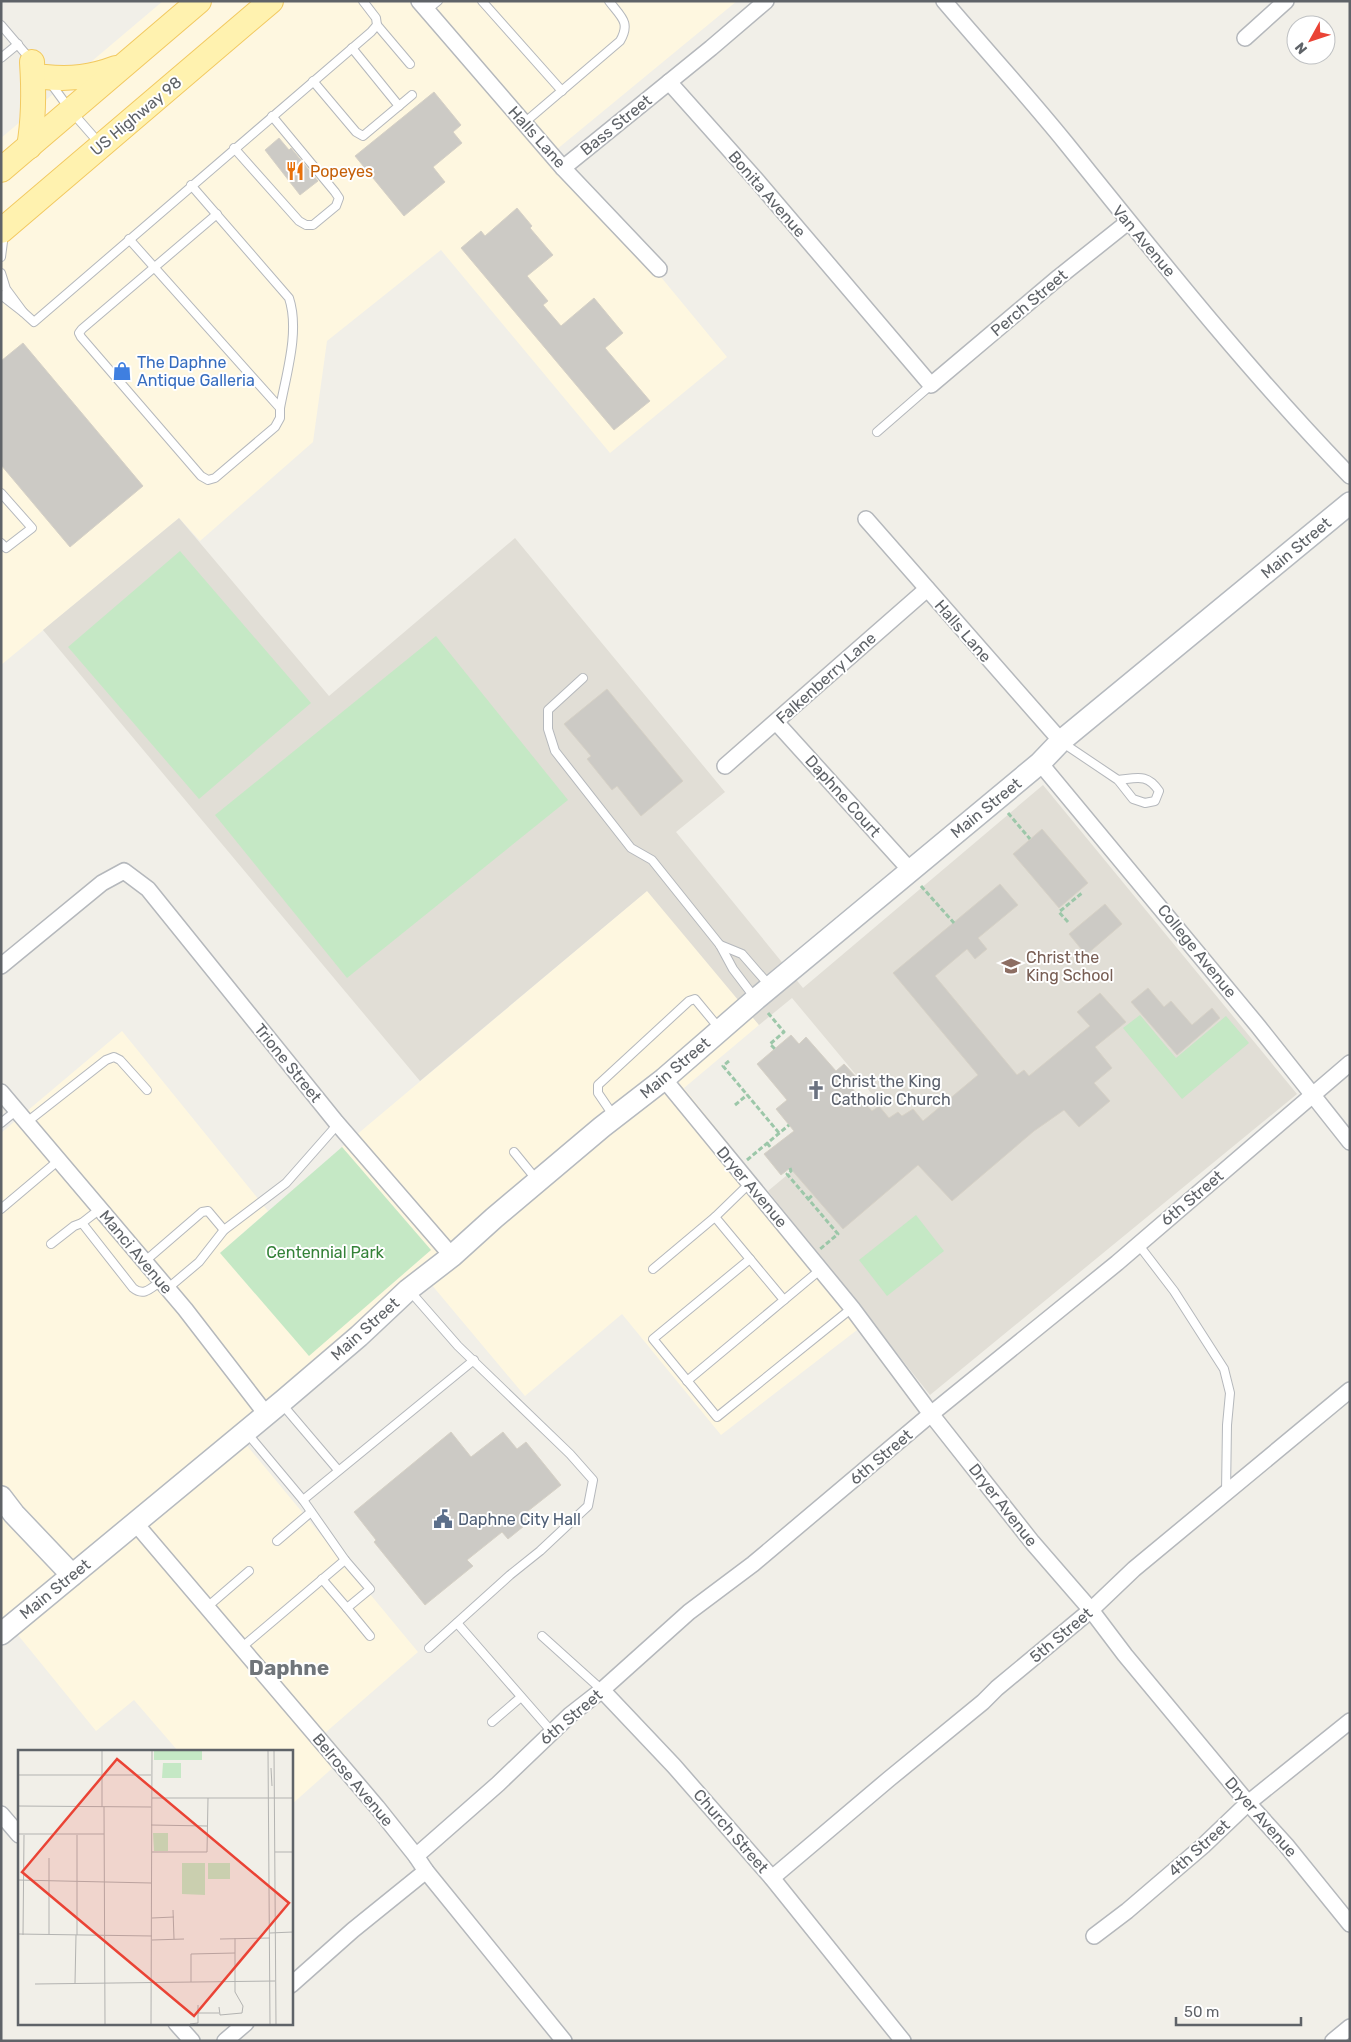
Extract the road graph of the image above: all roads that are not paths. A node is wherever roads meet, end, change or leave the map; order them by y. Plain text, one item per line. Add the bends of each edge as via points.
1 (199, 1) edge
2 (271, 1) edge
3 (362, 1) edge
4 (482, 1) edge
5 (609, 1) edge
6 (766, 1) edge
7 (944, 1) edge
8 (1286, 1) edge
9 (428, 4) edge
10 (1, 25) edge
11 (377, 25) junction
12 (1245, 38) dead end
13 (352, 48) junction
14 (1, 58) edge
15 (32, 61) junction
16 (127, 64) junction
17 (410, 64) dead end
18 (313, 81) junction
19 (669, 82) junction
20 (562, 91) junction
21 (412, 95) dead end
22 (399, 106) junction
23 (71, 111) junction
24 (272, 116) junction
25 (524, 123) junction
26 (102, 145) junction
27 (29, 147) junction
28 (234, 148) junction
29 (563, 168) junction
30 (1, 170) edge
31 (192, 185) junction
32 (217, 214) junction
33 (1128, 222) junction
34 (3, 229) edge
35 (129, 239) junction
36 (1, 257) edge
37 (155, 268) junction
38 (659, 269) dead end
39 (1, 274) edge
40 (1, 295) edge
41 (23, 312) junction
42 (931, 384) junction
43 (280, 408) junction
44 (877, 432) dead end
45 (1350, 476) edge
46 (1, 493) edge
47 (1350, 503) edge
48 (866, 519) dead end
49 (1, 543) edge
50 (927, 588) junction
51 (583, 678) dead end
52 (776, 722) junction
53 (1061, 741) junction
54 (1040, 763) junction
55 (725, 766) dead end
56 (1118, 780) junction
57 (915, 878) junction
58 (720, 945) junction
59 (1, 966) edge
60 (763, 993) junction
61 (720, 1029) junction
62 (1350, 1063) edge
63 (664, 1079) junction
64 (147, 1090) dead end
65 (1, 1092) edge
66 (1312, 1095) junction
67 (17, 1110) junction
68 (615, 1117) junction
69 (27, 1122) junction
70 (1, 1123) edge
71 (338, 1124) junction
72 (1350, 1142) edge
73 (514, 1152) dead end
74 (59, 1160) junction
75 (538, 1181) junction
76 (750, 1183) junction
77 (1, 1209) edge
78 (100, 1209) junction
79 (714, 1217) junction
80 (82, 1223) junction
81 (224, 1230) junction
82 (52, 1244) dead end
83 (1138, 1244) junction
84 (452, 1256) junction
85 (750, 1259) junction
86 (144, 1262) junction
87 (652, 1269) dead end
88 (820, 1270) junction
89 (164, 1285) junction
90 (408, 1290) junction
91 (784, 1300) junction
92 (852, 1308) junction
93 (474, 1360) junction
94 (687, 1380) junction
95 (1350, 1390) edge
96 (273, 1408) junction
97 (931, 1414) junction
98 (245, 1431) junction
99 (338, 1470) junction
100 (1226, 1492) junction
101 (1, 1497) edge
102 (302, 1500) junction
103 (311, 1512) junction
104 (136, 1524) junction
105 (277, 1541) dead end
106 (345, 1560) junction
107 (249, 1571) dead end
108 (72, 1575) junction
109 (322, 1579) junction
110 (206, 1608) junction
111 (347, 1608) junction
112 (1091, 1610) junction
113 (456, 1623) junction
114 (1, 1634) edge
115 (370, 1636) dead end
116 (542, 1636) dead end
117 (241, 1648) junction
118 (428, 1648) dead end
119 (602, 1690) junction
120 (522, 1697) junction
121 (1350, 1721) edge
122 (492, 1722) dead end
123 (552, 1732) junction
124 (1248, 1803) junction
125 (1, 1814) edge
126 (18, 1834) edge
127 (416, 1856) junction
128 (426, 1871) junction
129 (772, 1878) junction
130 (1350, 1924) edge
131 (1094, 1936) dead end
132 (292, 1985) edge
133 (177, 2024) edge
134 (245, 2024) edge
135 (1350, 2027) edge
136 (192, 2041) edge
137 (225, 2041) edge
138 (564, 2041) edge
139 (903, 2041) edge
140 (1333, 2041) edge

1 - 16 main road
2 - 26 main road, US Highway 98
3 - 11 lane via 376,18
4 - 20 lane
5 - 20 lane via 625,22 626,31 620,41
6 - 19 street
7 - 33 street, Van Avenue via 1064,141
8 - 12 street
9 - 25 street, Halls Lane
10 - 15 lane
11 - 13 lane
11 - 17 lane
13 - 18 lane
13 - 22 lane
14 - 15 lane
15 - 16 main road via 65,80 98,75
15 - 23 lane
15 - 27 main road via 34,114
16 - 23 main road
18 - 22 lane via 363,136
18 - 24 lane
19 - 29 street, Bass Street
19 - 42 street, Bonita Avenue
20 - 25 lane
21 - 22 lane
23 - 26 lane
23 - 27 main road
24 - 28 lane
24 - 28 lane via 335,192 339,198 336,206 313,225 306,225
25 - 29 street, Halls Lane
26 - 34 main road, US Highway 98
27 - 30 main road
28 - 31 lane
29 - 38 street, Halls Lane
31 - 32 lane
31 - 35 lane
32 - 37 lane
32 - 43 lane via 289,298 294,326
33 - 42 street, Perch Street
33 - 45 street, Van Avenue via 1308,434
34 - 36 lane
35 - 37 lane
35 - 41 lane via 34,322
37 - 43 lane
37 - 43 lane via 79,333 201,476 208,480 215,478 260,440 275,427 280,418
39 - 41 lane via 6,289
40 - 41 lane
42 - 44 lane
46 - 49 lane via 32,528 6,548
47 - 53 main road, Main Street
48 - 50 street, Halls Lane
50 - 52 street, Falkenberry Lane
50 - 53 street, Halls Lane
51 - 58 lane via 548,710 548,729 556,751 631,848 652,860
52 - 55 street, Falkenberry Lane
52 - 57 street, Daphne Court
53 - 54 main road, Main Street
53 - 56 lane
54 - 57 main road, Main Street
54 - 66 street, College Avenue
56 - 56 lane via 1133,799 1145,804 1155,802 1159,791 1153,782 1143,777
57 - 60 main road, Main Street
58 - 60 lane via 733,969
58 - 60 lane via 742,954
59 - 71 street, Trione Street via 102,883 124,871 148,889
60 - 61 main road, Main Street
61 - 63 main road, Main Street
61 - 68 lane via 695,999 689,1001 598,1085 598,1093
62 - 66 street, 6th Street
63 - 68 main road, Main Street
63 - 76 street, Dryer Avenue
64 - 69 lane via 114,1057 99,1065
65 - 67 street, Manci Avenue
66 - 72 street, College Avenue
66 - 83 street, 6th Street
67 - 69 street, Manci Avenue
67 - 70 lane
68 - 75 main road, Main Street
69 - 74 street, Manci Avenue
71 - 81 lane via 286,1183
71 - 84 street, Trione Street
73 - 75 lane
74 - 77 lane
74 - 78 street, Manci Avenue
75 - 84 main road, Main Street
76 - 79 lane
76 - 88 street, Dryer Avenue
78 - 80 lane
78 - 86 street, Manci Avenue
79 - 85 lane
79 - 87 lane
80 - 82 lane
80 - 89 lane via 139,1293
81 - 86 lane via 208,1211 202,1212
81 - 89 lane via 199,1262
83 - 97 street, 6th Street
83 - 100 lane via 1174,1291 1224,1369 1230,1393
84 - 90 main road, Main Street
85 - 91 lane
85 - 94 lane via 653,1339
86 - 89 street, Manci Avenue
88 - 91 lane
88 - 92 street, Dryer Avenue
89 - 96 street, Manci Avenue
90 - 93 lane
90 - 96 main road, Main Street
91 - 94 lane
92 - 94 lane via 717,1417
92 - 97 street, Dryer Avenue
93 - 99 lane
93 - 113 lane via 593,1480 588,1506
95 - 100 street, 5th Street
96 - 98 main road, Main Street
96 - 99 lane
97 - 112 street, Dryer Avenue via 1032,1542
97 - 119 street, 6th Street via 754,1564 690,1612
98 - 102 lane
98 - 104 main road, Main Street
99 - 102 lane
100 - 112 street, 5th Street
101 - 108 main road
102 - 103 lane
103 - 105 lane
103 - 106 lane
104 - 108 main road, Main Street
104 - 110 street, Belrose Avenue
106 - 109 lane
106 - 111 lane via 370,1589
107 - 110 lane
108 - 114 main road, Main Street
109 - 111 lane
109 - 117 lane
110 - 117 street, Belrose Avenue
111 - 115 lane
112 - 124 street, Dryer Avenue
112 - 129 street, 5th Street
113 - 118 lane
113 - 120 lane
116 - 119 lane, Church Street
117 - 127 street, Belrose Avenue
119 - 123 street, 6th Street
119 - 129 street, Church Street
120 - 122 lane
120 - 123 lane
121 - 124 street, 4th Street
123 - 127 street, 6th Street
124 - 130 street, Dryer Avenue
124 - 131 street, 4th Street via 1203,1846
125 - 126 street
127 - 128 street, Belrose Avenue
128 - 132 street
128 - 138 street, Belrose Avenue
129 - 139 street, Church Street
133 - 136 street
134 - 137 street
135 - 140 street

